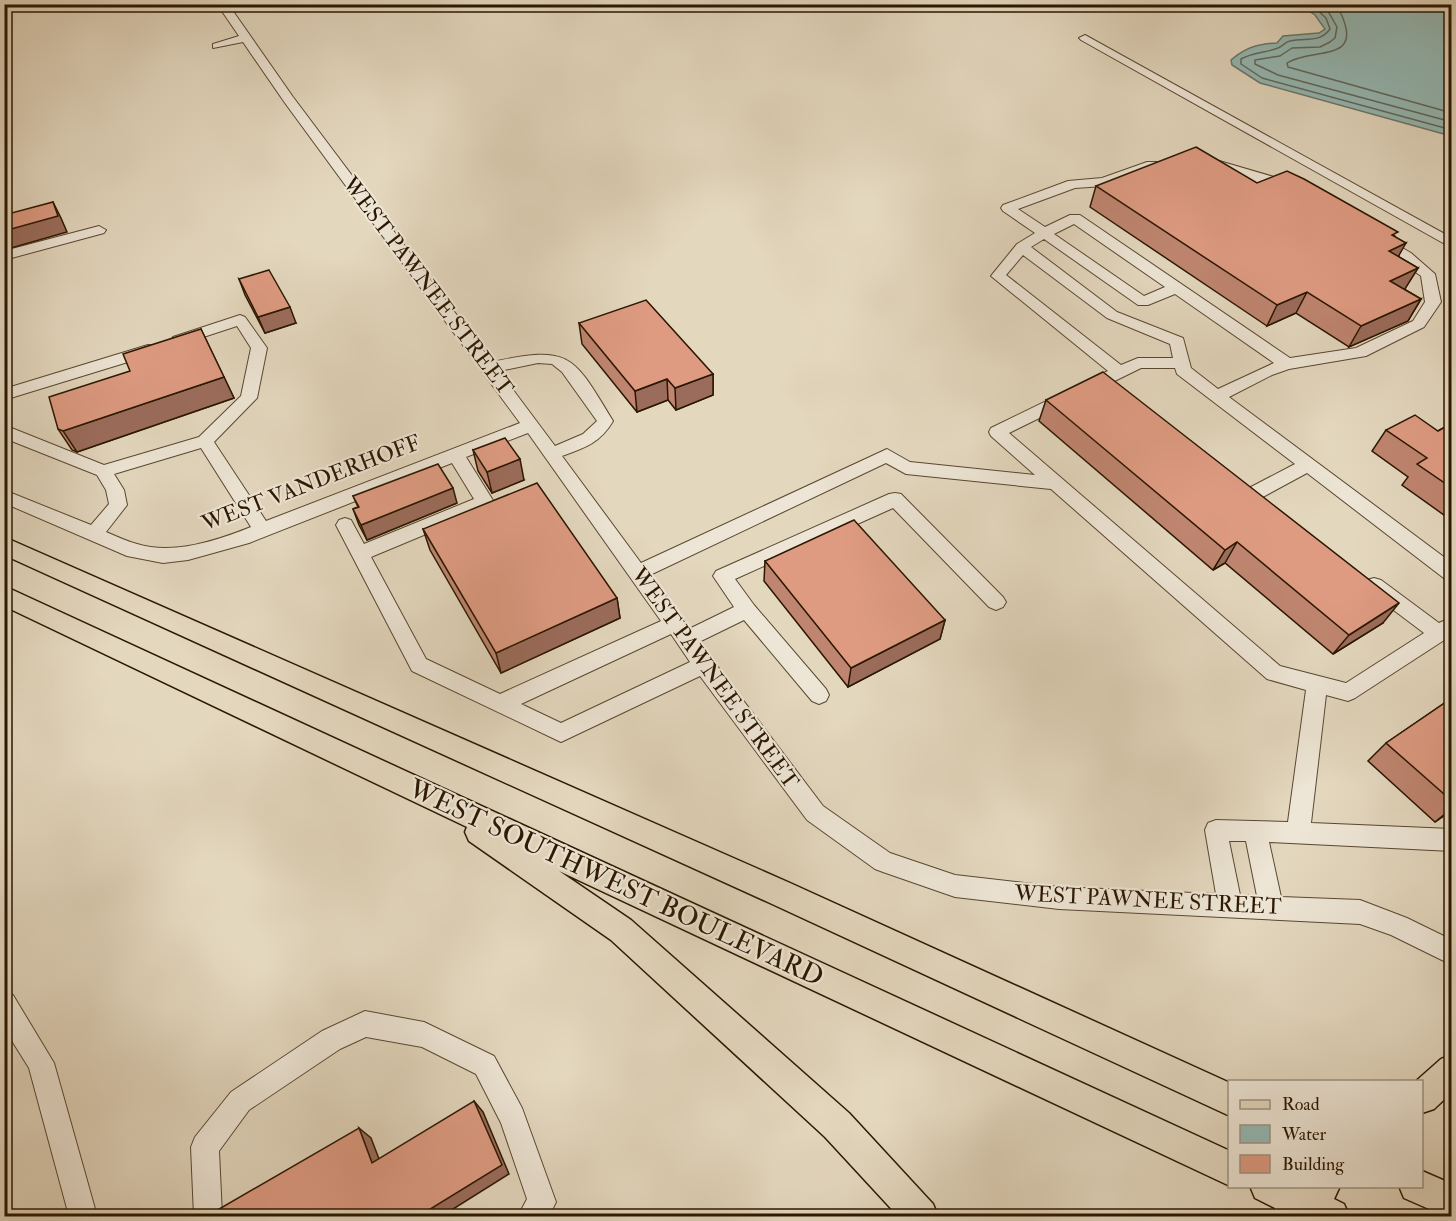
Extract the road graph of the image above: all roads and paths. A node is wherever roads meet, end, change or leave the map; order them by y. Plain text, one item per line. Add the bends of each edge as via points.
1 (222, 4) edge
2 (246, 38) junction
3 (1085, 38) dead end
4 (216, 45) dead end
5 (1197, 158) edge
6 (1171, 159) edge
7 (1301, 195) edge
8 (99, 230) dead end
9 (1044, 232) junction
10 (1368, 234) edge
11 (1452, 244) edge
12 (1022, 248) junction
13 (4, 256) edge
14 (1176, 288) junction
15 (1143, 302) junction
16 (1112, 315) junction
17 (1181, 363) junction
18 (1287, 364) junction
19 (489, 368) junction
20 (1113, 375) junction
21 (1124, 393) edge
22 (4, 395) edge
23 (1217, 396) junction
24 (531, 425) junction
25 (4, 431) edge
26 (205, 441) junction
27 (551, 453) junction
28 (456, 454) junction
29 (1307, 465) junction
30 (103, 471) junction
31 (1057, 483) junction
32 (4, 496) edge
33 (1273, 507) edge
34 (345, 525) dead end
35 (262, 530) junction
36 (93, 535) junction
37 (4, 545) edge
38 (360, 554) junction
39 (637, 573) junction
40 (1452, 574) edge
41 (1365, 577) edge
42 (4, 595) edge
43 (996, 602) dead end
44 (747, 610) junction
45 (1445, 629) edge
46 (679, 632) junction
47 (703, 665) junction
48 (1317, 685) junction
49 (819, 695) dead end
50 (500, 704) junction
51 (420, 791) junction
52 (1255, 832) junction
53 (1298, 833) junction
54 (1452, 840) edge
55 (1230, 906) junction
56 (1272, 908) junction
57 (1452, 953) edge
58 (4, 1004) edge
59 (1452, 1070) edge
60 (1423, 1096) edge
61 (1228, 1099) edge
62 (1228, 1168) edge
63 (1272, 1188) edge
64 (1420, 1188) edge
65 (1452, 1202) edge
66 (1312, 1206) edge
67 (83, 1216) edge
68 (208, 1216) edge
69 (532, 1216) edge
70 (921, 1216) edge

1 - 2 street, WEST PAWNEE STREET
2 - 4 street
2 - 19 street, WEST PAWNEE STREET
3 - 11 street
5 - 7 street via 1269,180
6 - 9 street via 1104,182 1072,184 1008,208
8 - 13 street
9 - 12 street
9 - 14 street via 1075,218
9 - 15 street
10 - 18 street via 1428,274 1432,302 1426,313 1419,324 1360,352
12 - 16 street
12 - 20 street via 998,276
14 - 15 street
14 - 18 street
15 - 16 street
16 - 17 street via 1177,340
17 - 20 street via 1138,363
17 - 23 street via 1183,370
18 - 23 street
19 - 24 street, WEST PAWNEE STREET
19 - 27 street via 536,358 557,359 568,368 605,421 601,431 588,440
20 - 21 street
20 - 31 street via 997,432
22 - 26 street via 240,320 259,348 249,398
23 - 29 street
24 - 27 street, WEST PAWNEE STREET
24 - 28 street, WEST VANDERHOFF
25 - 30 street
26 - 30 street
26 - 35 street
27 - 39 street, WEST PAWNEE STREET
28 - 35 street, WEST VANDERHOFF
28 - 38 street via 485,502
29 - 33 street via 1250,489
29 - 40 street
30 - 36 street via 115,490 118,505
31 - 39 street via 906,468 887,455
31 - 48 street via 1274,672
32 - 36 street, WEST VANDERHOFF
34 - 38 street
35 - 36 street, WEST VANDERHOFF via 218,546 163,556 134,551
37 - 61 main road
38 - 50 street via 418,665
39 - 46 street, WEST PAWNEE STREET
41 - 45 street
42 - 51 main road, WEST SOUTHWEST BOULEVARD
43 - 44 street via 895,499 723,576
44 - 46 street
44 - 49 street
45 - 48 street via 1348,692
46 - 47 street, WEST PAWNEE STREET
46 - 50 street
47 - 50 street via 561,733
47 - 55 street, WEST PAWNEE STREET via 815,813 883,861 955,886 1059,898
48 - 53 street
51 - 62 main road, WEST SOUTHWEST BOULEVARD
51 - 70 main road via 621,930 837,1125
52 - 53 street
52 - 55 street via 1216,830
52 - 56 street
53 - 54 street
55 - 56 street, WEST PAWNEE STREET
56 - 57 street, WEST PAWNEE STREET via 1360,912
58 - 67 street via 41,1063
59 - 60 main road
63 - 66 main road
64 - 65 main road
68 - 69 street via 205,1147 240,1101 331,1040 365,1024 424,1035 485,1065 513,1117 542,1202

